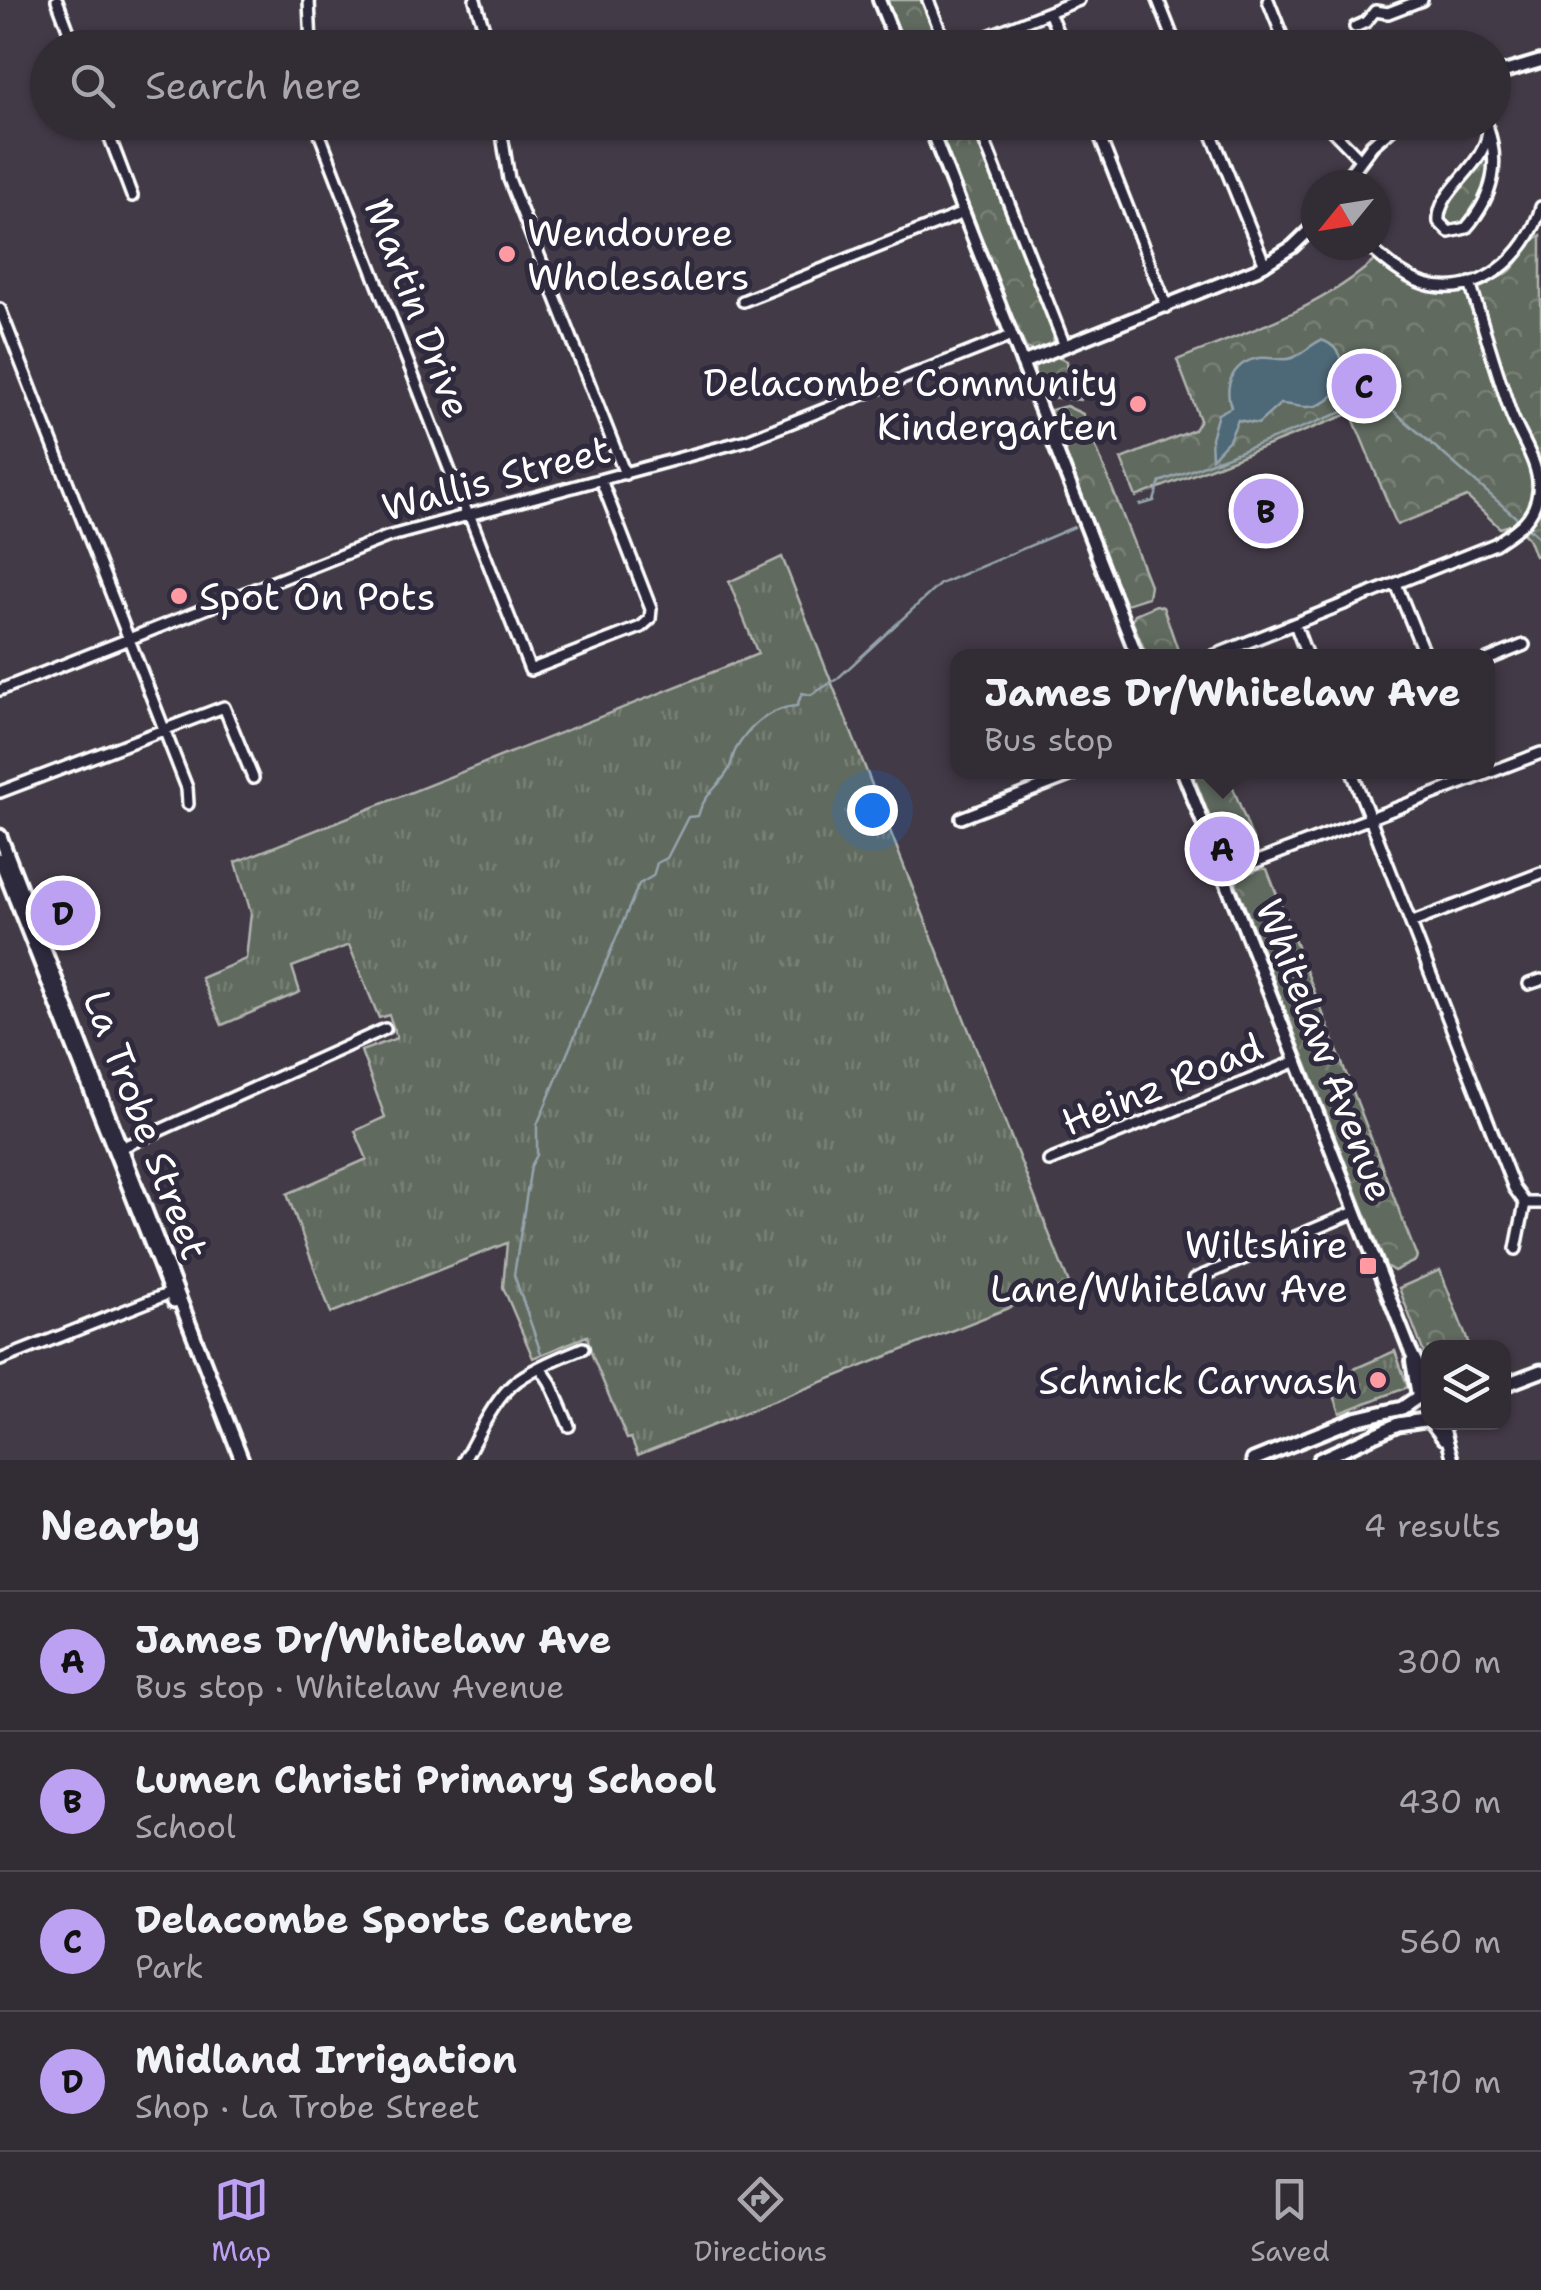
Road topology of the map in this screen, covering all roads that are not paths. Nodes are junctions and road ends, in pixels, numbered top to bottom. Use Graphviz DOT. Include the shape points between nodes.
graph roads {
  1 [pos="57,0"];
  2 [pos="308,0"];
  3 [pos="475,0"];
  4 [pos="879,0"];
  5 [pos="928,0"];
  6 [pos="1078,0"];
  7 [pos="1158,0"];
  8 [pos="1268,0"];
  9 [pos="1422,0"];
  10 [pos="1372,7"];
  11 [pos="1050,12"];
  12 [pos="1354,27"];
  13 [pos="68,30"];
  14 [pos="309,30"];
  15 [pos="487,30"];
  16 [pos="891,30"];
  17 [pos="940,30"];
  18 [pos="1004,30"];
  19 [pos="1057,30"];
  20 [pos="1170,30"];
  21 [pos="1280,30"];
  22 [pos="1541,61"];
  23 [pos="1511,70"];
  24 [pos="111,140"];
  25 [pos="321,140"];
  26 [pos="503,140"];
  27 [pos="935,140"];
  28 [pos="983,140"];
  29 [pos="1101,140"];
  30 [pos="1215,140"];
  31 [pos="1342,140"];
  32 [pos="1380,140"];
  33 [pos="1484,140"];
  34 [pos="1491,140"];
  35 [pos="1360,159"];
  36 [pos="1352,170"];
  37 [pos="132,196"];
  38 [pos="1541,207"];
  39 [pos="964,213"];
  40 [pos="1301,239"];
  41 [pos="1385,260"];
  42 [pos="1265,265"];
  43 [pos="1470,284"];
  44 [pos="743,301"];
  45 [pos="1167,306"];
  46 [pos="0,309"];
  47 [pos="1012,336"];
  48 [pos="1065,346"];
  49 [pos="1022,363"];
  50 [pos="624,474"];
  51 [pos="601,480"];
  52 [pos="468,514"];
  53 [pos="1396,584"];
  54 [pos="1294,624"];
  55 [pos="129,639"];
  56 [pos="1524,645"];
  57 [pos="1134,649"];
  58 [pos="1231,649"];
  59 [pos="1304,649"];
  60 [pos="1422,649"];
  61 [pos="1495,657"];
  62 [pos="0,690"];
  63 [pos="164,730"];
  64 [pos="1541,754"];
  65 [pos="1495,768"];
  66 [pos="253,778"];
  67 [pos="1062,779"];
  68 [pos="1186,779"];
  69 [pos="1355,779"];
  70 [pos="1462,779"];
  71 [pos="0,792"];
  72 [pos="188,804"];
  73 [pos="961,818"];
  74 [pos="1370,818"];
  75 [pos="0,836"];
  76 [pos="0,859"];
  77 [pos="1541,873"];
  78 [pos="1224,874"];
  79 [pos="13,888"];
  80 [pos="0,899"];
  81 [pos="1413,922"];
  82 [pos="1541,980"];
  83 [pos="1529,984"];
  84 [pos="385,1029"];
  85 [pos="1297,1061"];
  86 [pos="119,1148"];
  87 [pos="1049,1162"];
  88 [pos="1525,1203"];
  89 [pos="1541,1204"];
  90 [pos="1355,1212"];
  91 [pos="1516,1249"];
  92 [pos="1195,1278"];
  93 [pos="174,1291"];
  94 [pos="583,1348"];
  95 [pos="0,1360"];
  96 [pos="540,1367"];
  97 [pos="1541,1370"];
  98 [pos="1511,1382"];
  99 [pos="1421,1386"];
  100 [pos="1421,1394"];
  101 [pos="1421,1422"];
  102 [pos="569,1426"];
  103 [pos="1435,1430"];
  104 [pos="1444,1430"];
  105 [pos="1447,1445"];
  106 [pos="242,1460"];
  107 [pos="464,1460"];
  108 [pos="1253,1460"];
  109 [pos="1320,1460"];
  110 [pos="1453,1460"];
  1 -- 13 [label="street"];
  2 -- 14 [label="street"];
  3 -- 15 [label="street"];
  4 -- 16 [label="street"];
  5 -- 17 [label="street"];
  6 -- 11 [label="street"];
  7 -- 20 [label="street"];
  8 -- 21 [label="street"];
  9 -- 10 [label="street" via="1388,14"];
  10 -- 12 [label="street" via="1366,22"];
  11 -- 18 [label="street"];
  11 -- 19 [label="street"];
  22 -- 23 [label="street"];
  24 -- 37 [label="street"];
  25 -- 52 [label="street, Martin Drive"];
  26 -- 50 [label="street" via="509,179"];
  27 -- 39 [label="street"];
  28 -- 48 [label="street"];
  29 -- 45 [label="street"];
  30 -- 42 [label="street"];
  31 -- 35 [label="street"];
  32 -- 35 [label="street"];
  33 -- 34 [label="street" via="1482,154 1440,209 1440,223 1450,232 1466,228 1486,201 1496,163"];
  35 -- 36 [label="street"];
  38 -- 43 [label="street" via="1511,260"];
  39 -- 44 [label="street"];
  39 -- 47 [label="street"];
  40 -- 42 [label="street"];
  41 -- 43 [label="street" via="1420,282"];
  42 -- 45 [label="street"];
  43 -- 53 [label="street" via="1536,470 1536,503 1520,528 1498,543"];
  45 -- 48 [label="street"];
  46 -- 55 [label="street"];
  47 -- 49 [label="street"];
  47 -- 50 [label="street, Wallis Street" via="748,440"];
  48 -- 49 [label="street"];
  49 -- 57 [label="street"];
  50 -- 51 [label="street, Wallis Street"];
  51 -- 52 [label="street, Wallis Street"];
  51 -- 52 [label="street, Martin Drive" via="650,619 530,670"];
  52 -- 55 [label="street, Wallis Street" via="387,538"];
  53 -- 54 [label="street"];
  53 -- 60 [label="street"];
  54 -- 58 [label="street"];
  54 -- 59 [label="street"];
  55 -- 62 [label="street, Wallis Street"];
  55 -- 63 [label="street"];
  56 -- 61 [label="street"];
  63 -- 66 [label="street" via="224,707"];
  63 -- 71 [label="street"];
  63 -- 72 [label="street"];
  64 -- 65 [label="street"];
  67 -- 73 [label="street"];
  68 -- 78 [label="street, Whitelaw Avenue"];
  69 -- 74 [label="street"];
  70 -- 74 [label="street"];
  74 -- 78 [label="street"];
  74 -- 81 [label="street"];
  75 -- 79 [label="main road, La Trobe Street"];
  76 -- 79 [label="main road, La Trobe Street"];
  77 -- 81 [label="street"];
  78 -- 85 [label="street, Whitelaw Avenue"];
  79 -- 80 [label="main road"];
  79 -- 86 [label="main road, La Trobe Street"];
  81 -- 88 [label="street"];
  82 -- 83 [label="street"];
  84 -- 86 [label="street"];
  85 -- 87 [label="street, Heinz Road"];
  85 -- 90 [label="street, Whitelaw Avenue"];
  86 -- 93 [label="main road, La Trobe Street"];
  88 -- 89 [label="street"];
  88 -- 91 [label="street"];
  90 -- 92 [label="street"];
  90 -- 99 [label="street, Whitelaw Avenue"];
  93 -- 95 [label="street"];
  93 -- 106 [label="main road, La Trobe Street"];
  94 -- 96 [label="street"];
  96 -- 102 [label="street"];
  96 -- 107 [label="street" via="514,1383"];
  97 -- 98 [label="main road"];
  100 -- 108 [label="main road" via="1398,1410 1355,1419"];
  101 -- 109 [label="main road" via="1398,1424"];
  103 -- 105 [label="street"];
  104 -- 105 [label="street"];
  105 -- 110 [label="street"];
}
